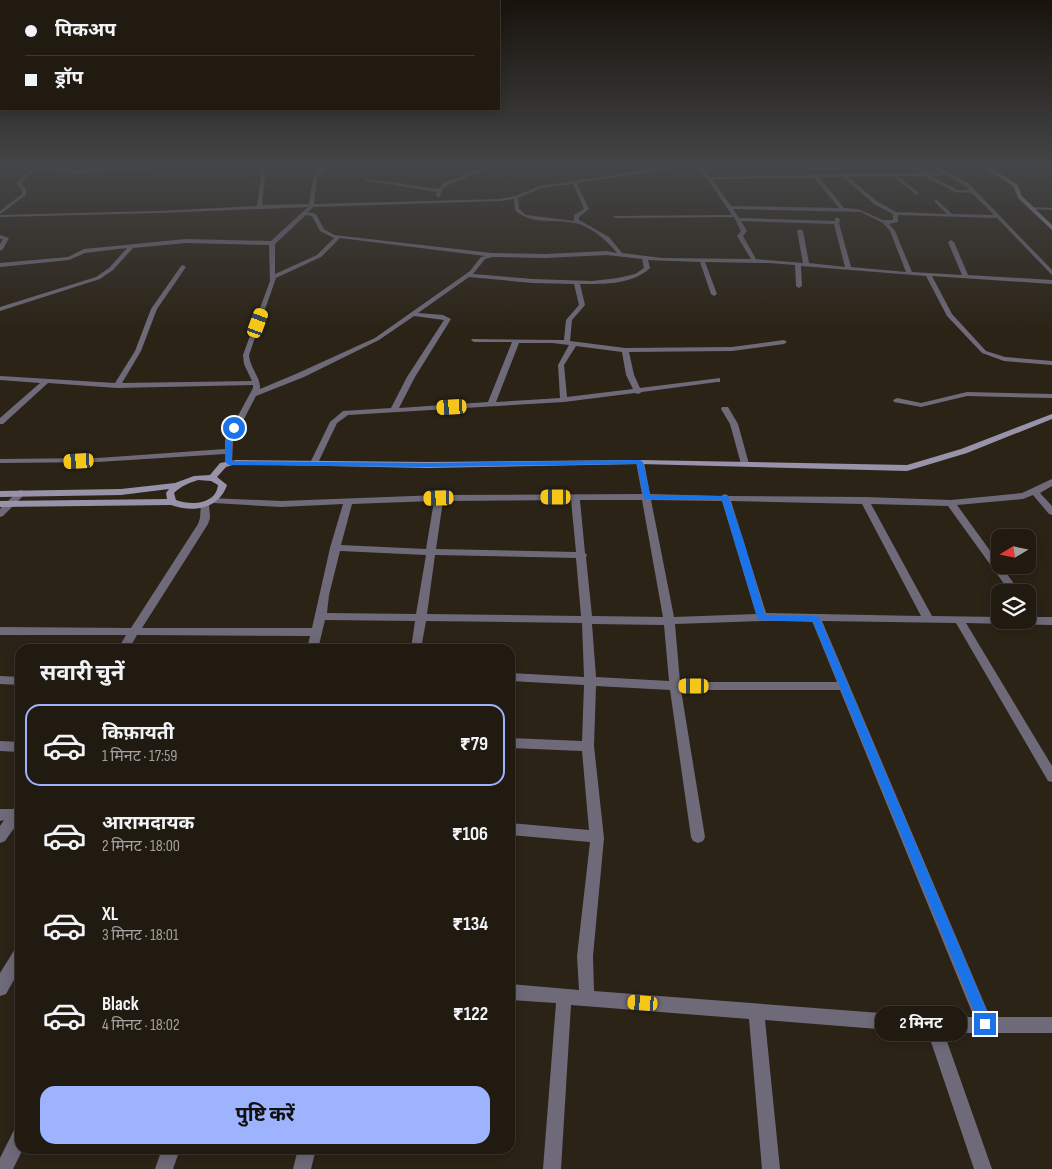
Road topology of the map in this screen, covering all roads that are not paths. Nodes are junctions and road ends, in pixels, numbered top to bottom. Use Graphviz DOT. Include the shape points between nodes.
graph roads {
  1 [pos="295,222"];
  2 [pos="317,222"];
  3 [pos="569,222"];
  4 [pos="739,222"];
  5 [pos="807,222"];
  6 [pos="885,222"];
  7 [pos="890,222"];
  8 [pos="1002,222"];
  9 [pos="580,223"];
  10 [pos="836,223"];
  11 [pos="800,231"];
  12 [pos="0,237"];
  13 [pos="338,237"];
  14 [pos="951,242"];
  15 [pos="272,243"];
  16 [pos="131,247"];
  17 [pos="0,249"];
  18 [pos="620,254"];
  19 [pos="493,255"];
  20 [pos="645,258"];
  21 [pos="754,260"];
  22 [pos="702,261"];
  23 [pos="798,263"];
  24 [pos="806,264"];
  25 [pos="0,265"];
  26 [pos="183,267"];
  27 [pos="849,269"];
  28 [pos="1052,273"];
  29 [pos="910,274"];
  30 [pos="467,275"];
  31 [pos="928,275"];
  32 [pos="965,276"];
  33 [pos="273,277"];
  34 [pos="1052,282"];
  35 [pos="577,283"];
  36 [pos="799,286"];
  37 [pos="714,294"];
  38 [pos="0,309"];
  39 [pos="412,314"];
  40 [pos="474,340"];
  41 [pos="516,341"];
  42 [pos="570,342"];
  43 [pos="784,342"];
  44 [pos="625,350"];
  45 [pos="1052,363"];
  46 [pos="0,378"];
  47 [pos="717,380"];
  48 [pos="45,382"];
  49 [pos="257,382"];
  50 [pos="116,386"];
  51 [pos="638,392"];
  52 [pos="255,394"];
  53 [pos="1052,396"];
  54 [pos="564,400"];
  55 [pos="897,400"];
  56 [pos="491,404"];
  57 [pos="725,409"];
  58 [pos="394,410"];
  59 [pos="1052,416"];
  60 [pos="0,422"];
  61 [pos="228,451"];
  62 [pos="0,461"];
  63 [pos="229,462"];
  64 [pos="640,462"];
  65 [pos="314,463"];
  66 [pos="745,464"];
  67 [pos="212,478"];
  68 [pos="1052,482"];
  69 [pos="176,486"];
  70 [pos="1035,492"];
  71 [pos="21,493"];
  72 [pos="0,494"];
  73 [pos="575,497"];
  74 [pos="647,497"];
  75 [pos="725,497"];
  76 [pos="439,498"];
  77 [pos="864,500"];
  78 [pos="348,501"];
  79 [pos="172,502"];
  80 [pos="209,502"];
  81 [pos="950,503"];
  82 [pos="0,504"];
  83 [pos="10,504"];
  84 [pos="1050,507"];
  85 [pos="0,514"];
  86 [pos="335,548"];
  87 [pos="430,552"];
  88 [pos="582,555"];
  89 [pos="1009,584"];
  90 [pos="321,616"];
  91 [pos="421,616"];
  92 [pos="762,618"];
  93 [pos="928,618"];
  94 [pos="816,619"];
  95 [pos="587,620"];
  96 [pos="959,620"];
  97 [pos="991,620"];
  98 [pos="669,621"];
  99 [pos="1036,621"];
  100 [pos="1052,621"];
  101 [pos="0,631"];
  102 [pos="132,632"];
  103 [pos="316,632"];
  104 [pos="126,644"];
  105 [pos="313,644"];
  106 [pos="417,644"];
  107 [pos="515,677"];
  108 [pos="0,680"];
  109 [pos="590,680"];
  110 [pos="15,681"];
  111 [pos="675,686"];
  112 [pos="844,686"];
  113 [pos="515,743"];
  114 [pos="0,746"];
  115 [pos="588,746"];
  116 [pos="15,747"];
  117 [pos="1052,777"];
  118 [pos="15,813"];
  119 [pos="0,815"];
  120 [pos="15,818"];
  121 [pos="515,829"];
  122 [pos="0,837"];
  123 [pos="698,837"];
  124 [pos="597,838"];
  125 [pos="15,962"];
  126 [pos="0,988"];
  127 [pos="515,992"];
  128 [pos="564,996"];
  129 [pos="586,998"];
  130 [pos="756,1011"];
  131 [pos="985,1024"];
  132 [pos="933,1025"];
  133 [pos="1052,1025"];
  134 [pos="15,1146"];
  135 [pos="169,1154"];
  136 [pos="306,1154"];
  137 [pos="4,1169"];
  138 [pos="164,1169"];
  139 [pos="302,1169"];
  140 [pos="552,1169"];
  141 [pos="771,1169"];
  142 [pos="983,1169"];
  1 -- 15 [label="street"];
  2 -- 13 [label="street" via="326,233"];
  3 -- 9 [label="street"];
  4 -- 21 [label="street" via="744,230 740,236"];
  5 -- 10 [label="street"];
  6 -- 7 [label="street"];
  6 -- 29 [label="street"];
  8 -- 28 [label="street"];
  9 -- 18 [label="street" via="607,238"];
  10 -- 27 [label="street"];
  11 -- 24 [label="street"];
  12 -- 17 [label="street" via="6,240"];
  13 -- 19 [label="street"];
  13 -- 33 [label="street" via="319,256"];
  14 -- 32 [label="street"];
  15 -- 16 [label="street" via="186,241"];
  15 -- 33 [label="street"];
  16 -- 25 [label="street" via="79,252 63,260"];
  16 -- 38 [label="street" via="111,270 98,278"];
  18 -- 19 [label="street"];
  18 -- 20 [label="street"];
  19 -- 30 [label="street" via="483,258"];
  20 -- 22 [label="street"];
  20 -- 35 [label="street" via="647,268 642,273"];
  21 -- 22 [label="street"];
  21 -- 23 [label="street"];
  22 -- 37 [label="street"];
  23 -- 24 [label="street"];
  23 -- 36 [label="street"];
  24 -- 27 [label="street"];
  26 -- 50 [label="street" via="154,309 138,351"];
  27 -- 29 [label="street"];
  29 -- 31 [label="street"];
  30 -- 35 [label="street"];
  30 -- 39 [label="street"];
  31 -- 32 [label="street"];
  31 -- 45 [label="street" via="949,315 984,352 1004,359"];
  32 -- 34 [label="street"];
  33 -- 49 [label="street" via="246,355 248,369"];
  35 -- 42 [label="street" via="582,305 569,320"];
  39 -- 52 [label="street" via="368,344"];
  39 -- 58 [label="street" via="448,319"];
  40 -- 41 [label="street"];
  41 -- 42 [label="street"];
  41 -- 56 [label="street"];
  42 -- 44 [label="street"];
  42 -- 54 [label="street" via="561,365"];
  43 -- 44 [label="street" via="741,349"];
  44 -- 51 [label="street" via="630,375"];
  46 -- 48 [label="street"];
  47 -- 51 [label="street"];
  48 -- 50 [label="street"];
  48 -- 60 [label="street"];
  49 -- 50 [label="street"];
  49 -- 52 [label="street"];
  51 -- 54 [label="street"];
  52 -- 61 [label="street" via="234,428"];
  53 -- 55 [label="street" via="967,394 921,405"];
  54 -- 56 [label="street"];
  56 -- 58 [label="street"];
  57 -- 66 [label="street" via="734,424"];
  58 -- 65 [label="street" via="340,416"];
  59 -- 66 [label="main road" via="907,468"];
  61 -- 62 [label="street" via="98,460"];
  61 -- 63 [label="street"];
  63 -- 65 [label="main road"];
  63 -- 67 [label="main road"];
  64 -- 65 [label="main road"];
  64 -- 66 [label="main road"];
  64 -- 74 [label="street"];
  67 -- 69 [label="main road" via="189,479"];
  67 -- 80 [label="main road" via="223,485 222,493"];
  68 -- 70 [label="street"];
  69 -- 71 [label="main road" via="120,492"];
  69 -- 79 [label="main road" via="170,492"];
  70 -- 81 [label="street"];
  70 -- 84 [label="street"];
  71 -- 72 [label="main road"];
  71 -- 83 [label="street"];
  73 -- 74 [label="street"];
  73 -- 76 [label="street"];
  73 -- 88 [label="street"];
  74 -- 75 [label="street"];
  74 -- 98 [label="street"];
  75 -- 77 [label="street"];
  75 -- 92 [label="street"];
  76 -- 78 [label="street"];
  76 -- 87 [label="street"];
  77 -- 81 [label="street"];
  77 -- 93 [label="street"];
  78 -- 80 [label="street" via="281,504"];
  78 -- 86 [label="street"];
  79 -- 80 [label="main road" via="190,507"];
  79 -- 83 [label="main road"];
  80 -- 102 [label="street" via="203,524"];
  81 -- 89 [label="street"];
  82 -- 83 [label="main road"];
  83 -- 85 [label="street"];
  86 -- 87 [label="street"];
  86 -- 90 [label="street"];
  87 -- 88 [label="street"];
  87 -- 91 [label="street"];
  88 -- 95 [label="street"];
  90 -- 91 [label="street"];
  90 -- 103 [label="street"];
  91 -- 95 [label="street"];
  91 -- 106 [label="street"];
  92 -- 94 [label="street"];
  92 -- 98 [label="street"];
  93 -- 94 [label="street"];
  93 -- 96 [label="street"];
  94 -- 112 [label="street"];
  95 -- 98 [label="street"];
  95 -- 109 [label="street"];
  96 -- 97 [label="street"];
  96 -- 117 [label="street"];
  98 -- 111 [label="street"];
  99 -- 100 [label="street"];
  101 -- 102 [label="street"];
  102 -- 103 [label="street"];
  102 -- 104 [label="street"];
  103 -- 105 [label="street"];
  107 -- 109 [label="street"];
  108 -- 110 [label="street"];
  109 -- 111 [label="street"];
  109 -- 115 [label="street"];
  111 -- 112 [label="street"];
  111 -- 123 [label="street"];
  112 -- 131 [label="street"];
  113 -- 115 [label="street"];
  114 -- 116 [label="street"];
  115 -- 124 [label="street"];
  118 -- 119 [label="street"];
  120 -- 122 [label="street"];
  121 -- 124 [label="street"];
  124 -- 129 [label="street" via="585,956"];
  125 -- 126 [label="street"];
  127 -- 128 [label="street"];
  128 -- 129 [label="street"];
  128 -- 140 [label="street"];
  129 -- 130 [label="street"];
  130 -- 132 [label="street"];
  130 -- 141 [label="street"];
  131 -- 132 [label="street"];
  131 -- 133 [label="street"];
  132 -- 142 [label="street"];
  134 -- 137 [label="street"];
  135 -- 138 [label="street"];
  136 -- 139 [label="street"];
}
